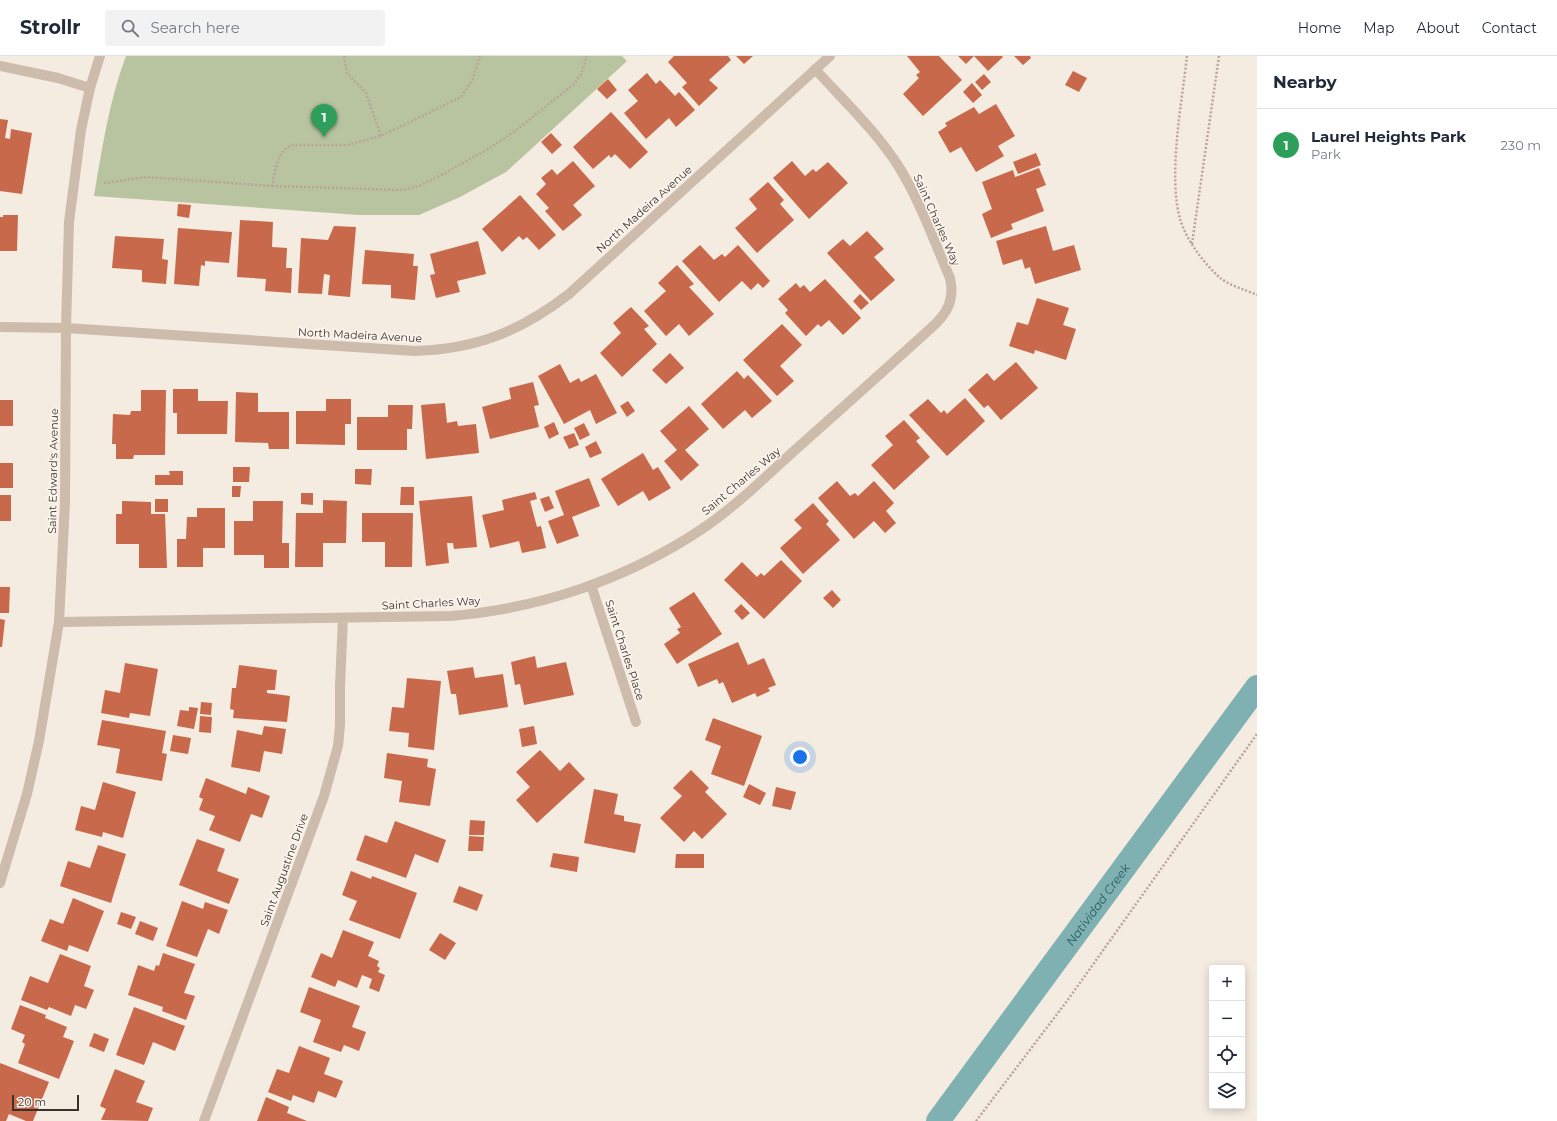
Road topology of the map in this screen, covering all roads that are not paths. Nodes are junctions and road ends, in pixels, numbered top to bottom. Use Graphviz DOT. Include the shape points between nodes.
graph roads {
  1 [pos="100,56"];
  2 [pos="830,56"];
  3 [pos="0,66"];
  4 [pos="815,69"];
  5 [pos="90,88"];
  6 [pos="0,327"];
  7 [pos="66,328"];
  8 [pos="591,585"];
  9 [pos="343,618"];
  10 [pos="59,622"];
  11 [pos="636,722"];
  12 [pos="0,883"];
  13 [pos="204,1121"];
  1 -- 5 [label="street, Saint Edward's Avenue"];
  2 -- 4 [label="street, North Madeira Avenue"];
  3 -- 5 [label="street" via="58,78"];
  4 -- 7 [label="street, North Madeira Avenue" via="569,294 541,315 498,337 466,346 415,351"];
  4 -- 8 [label="street, Saint Charles Way" via="875,135 909,184 950,278 952,296 948,310 721,515 664,552"];
  5 -- 7 [label="street, Saint Edward's Avenue" via="71,201"];
  6 -- 7 [label="street, North Madeira Avenue"];
  7 -- 10 [label="street, Saint Edward's Avenue" via="65,503"];
  8 -- 9 [label="street, Saint Charles Way" via="535,603 480,614"];
  8 -- 11 [label="street, Saint Charles Place"];
  9 -- 10 [label="street, Saint Charles Way"];
  9 -- 13 [label="street, Saint Augustine Drive" via="340,725 333,765 324,796"];
  10 -- 12 [label="street, Saint Edward's Avenue" via="39,741 27,794"];
}
